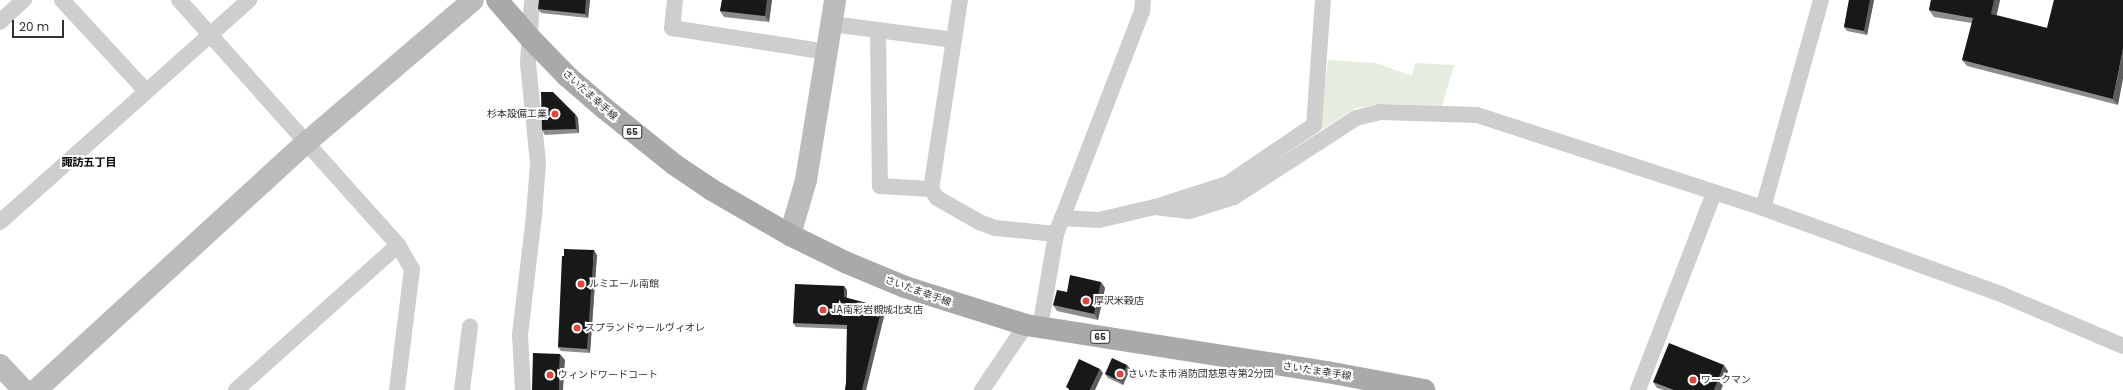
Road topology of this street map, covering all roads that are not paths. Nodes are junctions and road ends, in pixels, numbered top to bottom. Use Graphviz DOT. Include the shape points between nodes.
graph roads {
  1 [pos="24,0"];
  2 [pos="62,0"];
  3 [pos="179,0"];
  4 [pos="249,0"];
  5 [pos="473,0"];
  6 [pos="497,0"];
  7 [pos="532,0"];
  8 [pos="675,0"];
  9 [pos="835,0"];
  10 [pos="960,0"];
  11 [pos="1143,0"];
  12 [pos="1323,0"];
  13 [pos="1821,0"];
  14 [pos="0,22"];
  15 [pos="832,24"];
  16 [pos="878,30"];
  17 [pos="211,34"];
  18 [pos="531,39"];
  19 [pos="954,40"];
  20 [pos="828,52"];
  21 [pos="146,91"];
  22 [pos="307,142"];
  23 [pos="931,189"];
  24 [pos="1714,192"];
  25 [pos="1155,208"];
  26 [pos="1763,208"];
  27 [pos="1062,218"];
  28 [pos="0,222"];
  29 [pos="1056,234"];
  30 [pos="790,236"];
  31 [pos="398,245"];
  32 [pos="470,326"];
  33 [pos="1033,327"];
  34 [pos="2123,346"];
  35 [pos="0,365"];
  36 [pos="1411,389"];
  37 [pos="23,390"];
  38 [pos="36,390"];
  39 [pos="236,390"];
  40 [pos="397,390"];
  41 [pos="462,390"];
  42 [pos="523,390"];
  43 [pos="982,390"];
  44 [pos="1638,390"];
  1 -- 14 [label="street"];
  2 -- 21 [label="street"];
  3 -- 17 [label="street"];
  4 -- 17 [label="street"];
  5 -- 22 [label="street"];
  6 -- 18 [label="main road, さいたま幸手線 / 65"];
  7 -- 18 [label="street"];
  8 -- 20 [label="street" via="672,28"];
  9 -- 15 [label="street"];
  10 -- 19 [label="street"];
  11 -- 27 [label="street" via="1142,11"];
  12 -- 25 [label="street" via="1314,125 1227,184"];
  13 -- 26 [label="street"];
  15 -- 16 [label="street"];
  15 -- 20 [label="street"];
  16 -- 19 [label="street"];
  16 -- 23 [label="street" via="880,186"];
  17 -- 21 [label="street"];
  17 -- 22 [label="street"];
  18 -- 30 [label="main road, さいたま幸手線 / 65" via="604,108 675,165"];
  18 -- 42 [label="street" via="528,62 538,163 520,335"];
  19 -- 23 [label="street"];
  20 -- 30 [label="street" via="806,180"];
  21 -- 28 [label="street"];
  22 -- 31 [label="street"];
  22 -- 38 [label="street"];
  23 -- 29 [label="street" via="937,198 979,222 996,228"];
  24 -- 25 [label="street" via="1476,115 1380,112 1356,118 1234,197 1190,211"];
  24 -- 26 [label="street"];
  24 -- 44 [label="street"];
  25 -- 27 [label="street" via="1099,220"];
  26 -- 34 [label="street" via="2003,295"];
  27 -- 29 [label="street"];
  29 -- 33 [label="street"];
  30 -- 33 [label="main road, さいたま幸手線 / 65" via="905,287"];
  31 -- 39 [label="street"];
  31 -- 40 [label="street" via="412,269"];
  32 -- 41 [label="street"];
  33 -- 36 [label="main road, さいたま幸手線 / 65"];
  33 -- 43 [label="street"];
  35 -- 37 [label="street"];
}
